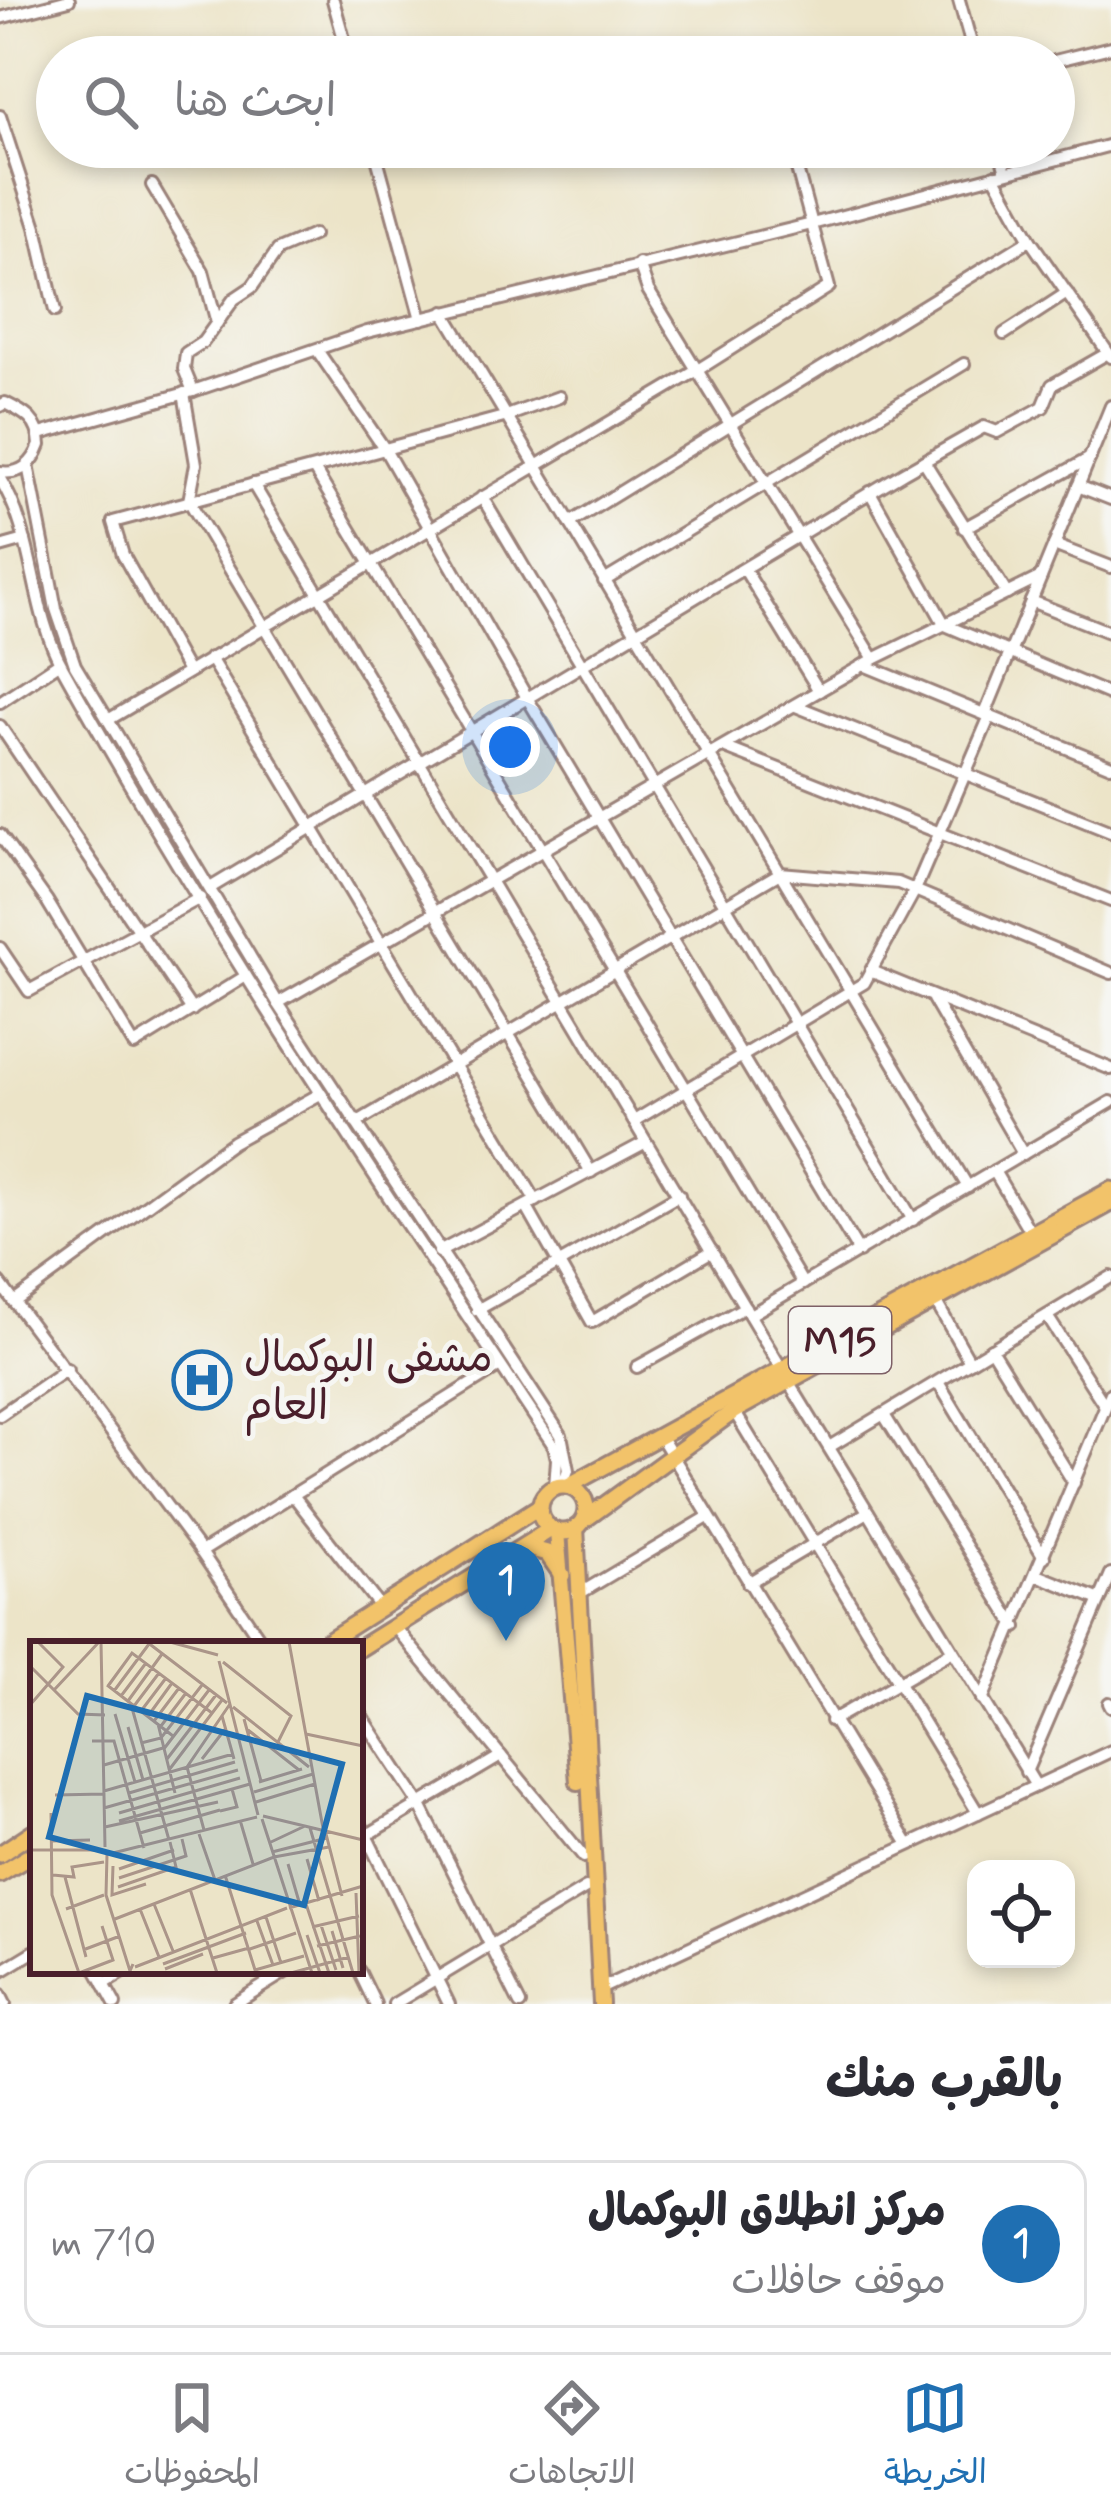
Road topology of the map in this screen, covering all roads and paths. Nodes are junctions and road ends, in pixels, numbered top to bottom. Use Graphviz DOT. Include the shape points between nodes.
graph roads {
  1 [pos="69,0"];
  2 [pos="333,0"];
  3 [pos="959,0"];
  4 [pos="0,18"];
  5 [pos="343,36"];
  6 [pos="969,36"];
  7 [pos="1111,47"];
  8 [pos="1075,56"];
  9 [pos="0,116"];
  10 [pos="1111,145"];
  11 [pos="1075,154"];
  12 [pos="380,168"];
  13 [pos="797,168"];
  14 [pos="1000,168"];
  15 [pos="1020,168"];
  16 [pos="1000,173"];
  17 [pos="152,184"];
  18 [pos="812,224"];
  19 [pos="313,235"];
  20 [pos="1030,241"];
  21 [pos="639,264"];
  22 [pos="1067,293"];
  23 [pos="56,311"];
  24 [pos="444,312"];
  25 [pos="421,319"];
  26 [pos="217,323"];
  27 [pos="1004,334"];
  28 [pos="317,350"];
  29 [pos="1110,354"];
  30 [pos="964,364"];
  31 [pos="696,370"];
  32 [pos="0,386"];
  33 [pos="188,392"];
  34 [pos="559,397"];
  35 [pos="2,404"];
  36 [pos="1111,406"];
  37 [pos="504,418"];
  38 [pos="730,425"];
  39 [pos="1107,429"];
  40 [pos="40,434"];
  41 [pos="384,448"];
  42 [pos="1090,458"];
  43 [pos="924,461"];
  44 [pos="535,464"];
  45 [pos="28,465"];
  46 [pos="314,469"];
  47 [pos="0,475"];
  48 [pos="253,484"];
  49 [pos="766,484"];
  50 [pos="1078,486"];
  51 [pos="870,492"];
  52 [pos="482,496"];
  53 [pos="1111,499"];
  54 [pos="189,501"];
  55 [pos="570,523"];
  56 [pos="427,528"];
  57 [pos="964,528"];
  58 [pos="799,535"];
  59 [pos="25,541"];
  60 [pos="1054,545"];
  61 [pos="0,548"];
  62 [pos="370,562"];
  63 [pos="1111,567"];
  64 [pos="745,570"];
  65 [pos="1041,578"];
  66 [pos="604,581"];
  67 [pos="318,593"];
  68 [pos="1007,594"];
  69 [pos="1031,601"];
  70 [pos="945,625"];
  71 [pos="264,626"];
  72 [pos="635,631"];
  73 [pos="1111,633"];
  74 [pos="1010,653"];
  75 [pos="210,658"];
  76 [pos="869,662"];
  77 [pos="59,663"];
  78 [pos="581,663"];
  79 [pos="188,672"];
  80 [pos="819,692"];
  81 [pos="1111,695"];
  82 [pos="526,697"];
  83 [pos="0,702"];
  84 [pos="796,706"];
  85 [pos="988,715"];
  86 [pos="108,720"];
  87 [pos="0,726"];
  88 [pos="470,730"];
  89 [pos="726,748"];
  90 [pos="710,756"];
  91 [pos="418,760"];
  92 [pos="1111,766"];
  93 [pos="967,772"];
  94 [pos="655,783"];
  95 [pos="364,793"];
  96 [pos="598,818"];
  97 [pos="310,826"];
  98 [pos="1111,832"];
  99 [pos="940,833"];
  100 [pos="2,842"];
  101 [pos="544,852"];
  102 [pos="780,873"];
  103 [pos="491,882"];
  104 [pos="210,888"];
  105 [pos="915,890"];
  106 [pos="200,898"];
  107 [pos="1111,901"];
  108 [pos="726,905"];
  109 [pos="436,913"];
  110 [pos="139,932"];
  111 [pos="670,938"];
  112 [pos="382,944"];
  113 [pos="0,948"];
  114 [pos="84,961"];
  115 [pos="615,970"];
  116 [pos="873,972"];
  117 [pos="1111,974"];
  118 [pos="247,976"];
  119 [pos="853,992"];
  120 [pos="933,999"];
  121 [pos="562,1001"];
  122 [pos="278,1003"];
  123 [pos="192,1010"];
  124 [pos="796,1024"];
  125 [pos="508,1034"];
  126 [pos="742,1058"];
  127 [pos="454,1065"];
  128 [pos="1111,1069"];
  129 [pos="687,1090"];
  130 [pos="320,1094"];
  131 [pos="1111,1102"];
  132 [pos="634,1121"];
  133 [pos="356,1123"];
  134 [pos="646,1142"];
  135 [pos="1023,1154"];
  136 [pos="994,1171"];
  137 [pos="591,1172"];
  138 [pos="968,1187"];
  139 [pos="1111,1190"];
  140 [pos="679,1195"];
  141 [pos="531,1203"];
  142 [pos="1111,1203"];
  143 [pos="913,1220"];
  144 [pos="1034,1239"];
  145 [pos="712,1251"];
  146 [pos="439,1252"];
  147 [pos="859,1252"];
  148 [pos="558,1263"];
  149 [pos="1111,1277"];
  150 [pos="0,1283"];
  151 [pos="803,1284"];
  152 [pos="932,1295"];
  153 [pos="14,1302"];
  154 [pos="477,1310"];
  155 [pos="747,1311"];
  156 [pos="1047,1316"];
  157 [pos="991,1349"];
  158 [pos="970,1362"];
  159 [pos="500,1366"];
  160 [pos="637,1367"];
  161 [pos="67,1370"];
  162 [pos="786,1376"];
  163 [pos="938,1382"];
  164 [pos="1111,1393"];
  165 [pos="1105,1406"];
  166 [pos="734,1411"];
  167 [pos="0,1415"];
  168 [pos="884,1415"];
  169 [pos="1105,1426"];
  170 [pos="661,1437"];
  171 [pos="829,1448"];
  172 [pos="669,1455"];
  173 [pos="1074,1483"];
  174 [pos="562,1486"];
  175 [pos="292,1495"];
  176 [pos="540,1506"];
  177 [pos="868,1512"];
  178 [pos="708,1517"];
  179 [pos="580,1523"];
  180 [pos="554,1531"];
  181 [pos="814,1544"];
  182 [pos="525,1547"];
  183 [pos="201,1552"];
  184 [pos="1044,1557"];
  185 [pos="1111,1574"];
  186 [pos="562,1575"];
  187 [pos="1036,1575"];
  188 [pos="748,1583"];
  189 [pos="1100,1600"];
  190 [pos="573,1605"];
  191 [pos="381,1608"];
  192 [pos="395,1627"];
  193 [pos="1016,1627"];
  194 [pos="261,1641"];
  195 [pos="328,1641"];
  196 [pos="363,1646"];
  197 [pos="953,1651"];
  198 [pos="899,1682"];
  199 [pos="982,1700"];
  200 [pos="363,1718"];
  201 [pos="831,1721"];
  202 [pos="1111,1751"];
  203 [pos="501,1756"];
  204 [pos="1026,1772"];
  205 [pos="1036,1786"];
  206 [pos="418,1803"];
  207 [pos="978,1813"];
  208 [pos="363,1831"];
  209 [pos="30,1834"];
  210 [pos="363,1834"];
  211 [pos="908,1843"];
  212 [pos="0,1854"];
  213 [pos="30,1856"];
  214 [pos="584,1857"];
  215 [pos="0,1874"];
  216 [pos="588,1881"];
  217 [pos="490,1945"];
  218 [pos="30,1954"];
  219 [pos="0,1972"];
  220 [pos="99,1974"];
  221 [pos="120,1974"];
  222 [pos="281,1974"];
  223 [pos="360,1974"];
  224 [pos="437,1976"];
  225 [pos="104,1984"];
  226 [pos="600,1990"];
  227 [pos="0,1994"];
  228 [pos="5,2004"];
  229 [pos="115,2004"];
  230 [pos="234,2004"];
  231 [pos="375,2004"];
  232 [pos="394,2004"];
  233 [pos="449,2004"];
  234 [pos="520,2004"];
  1 -- 4 [label="street"];
  2 -- 5 [label="street"];
  3 -- 6 [label="street"];
  7 -- 8 [label="street"];
  9 -- 23 [label="street"];
  10 -- 11 [label="street"];
  12 -- 25 [label="street"];
  13 -- 18 [label="street"];
  14 -- 16 [label="street"];
  15 -- 16 [label="street"];
  16 -- 18 [label="street"];
  16 -- 20 [label="street"];
  17 -- 26 [label="street" via="202,271"];
  18 -- 21 [label="street"];
  18 -- 31 [label="street" via="830,287"];
  19 -- 26 [label="street" via="278,250"];
  20 -- 22 [label="street"];
  20 -- 38 [label="street"];
  21 -- 24 [label="street"];
  21 -- 31 [label="street"];
  22 -- 27 [label="street"];
  22 -- 29 [label="street"];
  24 -- 25 [label="street"];
  24 -- 37 [label="street"];
  25 -- 28 [label="street"];
  26 -- 33 [label="street" via="186,353"];
  28 -- 33 [label="street"];
  28 -- 41 [label="street"];
  29 -- 43 [label="street" via="1052,385 1042,407"];
  30 -- 49 [label="street"];
  31 -- 38 [label="street"];
  31 -- 44 [label="street"];
  32 -- 35 [label="street"];
  33 -- 40 [label="street"];
  33 -- 54 [label="street" via="196,464"];
  34 -- 37 [label="street"];
  35 -- 40 [label="street" via="26,413"];
  36 -- 39 [label="street"];
  37 -- 41 [label="street"];
  37 -- 44 [label="street"];
  38 -- 49 [label="street"];
  38 -- 55 [label="street"];
  39 -- 42 [label="street"];
  40 -- 45 [label="street"];
  41 -- 46 [label="street"];
  41 -- 56 [label="street"];
  42 -- 50 [label="street"];
  42 -- 57 [label="street"];
  43 -- 51 [label="street"];
  43 -- 57 [label="street"];
  44 -- 52 [label="street"];
  44 -- 55 [label="street"];
  45 -- 47 [label="street"];
  45 -- 86 [label="street" via="66,645"];
  46 -- 48 [label="street"];
  46 -- 62 [label="street"];
  47 -- 59 [label="street"];
  48 -- 54 [label="street"];
  48 -- 67 [label="street"];
  49 -- 58 [label="street"];
  49 -- 66 [label="street"];
  50 -- 53 [label="street"];
  50 -- 60 [label="street"];
  51 -- 58 [label="street"];
  51 -- 70 [label="street"];
  52 -- 56 [label="street"];
  52 -- 78 [label="street"];
  54 -- 71 [label="street"];
  54 -- 79 [label="street" via="113,522"];
  55 -- 66 [label="street"];
  56 -- 62 [label="street"];
  56 -- 82 [label="street"];
  57 -- 68 [label="street"];
  58 -- 64 [label="street"];
  58 -- 76 [label="street"];
  59 -- 61 [label="street"];
  59 -- 77 [label="street"];
  60 -- 63 [label="street"];
  60 -- 65 [label="street"];
  62 -- 67 [label="street"];
  62 -- 88 [label="street"];
  64 -- 72 [label="street"];
  64 -- 80 [label="street"];
  65 -- 68 [label="street"];
  65 -- 69 [label="street"];
  66 -- 72 [label="street"];
  67 -- 71 [label="street"];
  67 -- 91 [label="street"];
  68 -- 70 [label="street"];
  69 -- 73 [label="street"];
  69 -- 74 [label="street"];
  70 -- 74 [label="street"];
  70 -- 76 [label="street"];
  71 -- 75 [label="street"];
  71 -- 95 [label="street"];
  72 -- 78 [label="street"];
  72 -- 90 [label="street"];
  74 -- 81 [label="street"];
  74 -- 85 [label="street"];
  75 -- 79 [label="street"];
  75 -- 97 [label="street"];
  76 -- 80 [label="street"];
  76 -- 85 [label="street"];
  77 -- 83 [label="street"];
  77 -- 106 [label="street"];
  78 -- 82 [label="street"];
  78 -- 94 [label="street"];
  79 -- 86 [label="street"];
  80 -- 84 [label="street"];
  82 -- 88 [label="street"];
  82 -- 96 [label="street"];
  84 -- 89 [label="street"];
  84 -- 93 [label="street"];
  85 -- 92 [label="street"];
  85 -- 93 [label="street"];
  86 -- 104 [label="street"];
  87 -- 110 [label="street"];
  88 -- 91 [label="street"];
  88 -- 101 [label="street"];
  89 -- 90 [label="street"];
  89 -- 99 [label="street"];
  90 -- 94 [label="street"];
  90 -- 102 [label="street"];
  91 -- 95 [label="street"];
  91 -- 103 [label="street"];
  93 -- 98 [label="street"];
  93 -- 99 [label="street"];
  94 -- 96 [label="street"];
  94 -- 108 [label="street"];
  95 -- 97 [label="street"];
  95 -- 109 [label="street"];
  96 -- 101 [label="street"];
  96 -- 111 [label="street"];
  97 -- 104 [label="street"];
  97 -- 112 [label="street"];
  99 -- 105 [label="street"];
  99 -- 107 [label="street"];
  100 -- 114 [label="street"];
  101 -- 103 [label="street"];
  101 -- 115 [label="street"];
  102 -- 105 [label="street"];
  102 -- 108 [label="street"];
  102 -- 119 [label="street"];
  103 -- 109 [label="street"];
  103 -- 121 [label="street"];
  104 -- 122 [label="street"];
  105 -- 116 [label="street"];
  105 -- 117 [label="street"];
  106 -- 110 [label="street"];
  106 -- 118 [label="street"];
  108 -- 111 [label="street"];
  108 -- 124 [label="street"];
  109 -- 112 [label="street"];
  109 -- 125 [label="street"];
  110 -- 114 [label="street"];
  110 -- 123 [label="street"];
  111 -- 115 [label="street"];
  111 -- 126 [label="street"];
  112 -- 122 [label="street"];
  112 -- 127 [label="street"];
  113 -- 114 [label="street" via="29,991"];
  114 -- 123 [label="street" via="134,1045"];
  115 -- 121 [label="street"];
  115 -- 129 [label="street"];
  116 -- 119 [label="street"];
  116 -- 120 [label="street"];
  118 -- 123 [label="street"];
  118 -- 130 [label="street"];
  119 -- 124 [label="street"];
  119 -- 138 [label="street"];
  120 -- 128 [label="street"];
  120 -- 135 [label="street"];
  121 -- 125 [label="street"];
  121 -- 132 [label="street"];
  122 -- 133 [label="street"];
  124 -- 126 [label="street"];
  124 -- 143 [label="street"];
  125 -- 127 [label="street"];
  125 -- 137 [label="street"];
  126 -- 129 [label="street"];
  126 -- 147 [label="street"];
  127 -- 133 [label="street"];
  127 -- 141 [label="street"];
  129 -- 132 [label="street"];
  129 -- 151 [label="street"];
  130 -- 153 [label="street" via="233,1142"];
  130 -- 159 [label="street"];
  131 -- 135 [label="street"];
  132 -- 134 [label="street"];
  133 -- 146 [label="street"];
  134 -- 137 [label="street"];
  134 -- 140 [label="street"];
  135 -- 136 [label="street"];
  136 -- 138 [label="street"];
  136 -- 144 [label="street"];
  137 -- 141 [label="street"];
  138 -- 143 [label="street"];
  139 -- 144 [label="highway, M15"];
  140 -- 145 [label="street"];
  140 -- 148 [label="street"];
  141 -- 146 [label="street"];
  141 -- 148 [label="street"];
  142 -- 144 [label="highway, M15"];
  143 -- 147 [label="street"];
  144 -- 152 [label="highway, M15"];
  145 -- 148 [label="street" via="592,1322"];
  145 -- 155 [label="street"];
  146 -- 154 [label="street"];
  147 -- 151 [label="street"];
  148 -- 154 [label="street"];
  149 -- 156 [label="street"];
  150 -- 153 [label="street"];
  151 -- 155 [label="street"];
  152 -- 158 [label="street"];
  152 -- 162 [label="highway, M15"];
  153 -- 161 [label="street"];
  154 -- 174 [label="street" via="561,1435 568,1470"];
  155 -- 160 [label="street"];
  155 -- 162 [label="street"];
  156 -- 157 [label="street"];
  156 -- 165 [label="street"];
  157 -- 158 [label="street"];
  157 -- 173 [label="street"];
  158 -- 163 [label="street"];
  159 -- 174 [label="street" via="554,1446"];
  159 -- 175 [label="street"];
  161 -- 167 [label="street"];
  161 -- 183 [label="street"];
  162 -- 166 [label="highway, M15"];
  162 -- 170 [label="highway, M15"];
  162 -- 171 [label="street"];
  163 -- 168 [label="street"];
  163 -- 184 [label="street"];
  164 -- 165 [label="street"];
  165 -- 169 [label="street"];
  166 -- 172 [label="highway, M15"];
  166 -- 181 [label="street"];
  168 -- 171 [label="street"];
  168 -- 193 [label="street"];
  169 -- 173 [label="street"];
  170 -- 172 [label="street"];
  170 -- 174 [label="highway, M15"];
  171 -- 177 [label="street"];
  172 -- 178 [label="street"];
  172 -- 179 [label="highway, M15"];
  173 -- 184 [label="street"];
  174 -- 176 [label="highway"];
  174 -- 179 [label="highway" via="584,1499"];
  175 -- 183 [label="street"];
  175 -- 191 [label="street"];
  176 -- 180 [label="highway"];
  176 -- 191 [label="highway"];
  177 -- 181 [label="street"];
  177 -- 197 [label="street"];
  178 -- 188 [label="street"];
  178 -- 190 [label="street"];
  179 -- 180 [label="highway"];
  179 -- 190 [label="main road"];
  180 -- 182 [label="highway"];
  180 -- 186 [label="main road"];
  181 -- 188 [label="street"];
  181 -- 198 [label="street"];
  182 -- 186 [label="highway" via="547,1553"];
  182 -- 192 [label="highway"];
  183 -- 194 [label="street"];
  184 -- 187 [label="street"];
  185 -- 189 [label="street"];
  186 -- 190 [label="main road"];
  187 -- 189 [label="street"];
  187 -- 193 [label="street"];
  188 -- 201 [label="street"];
  189 -- 204 [label="street"];
  190 -- 214 [label="main road"];
  190 -- 216 [label="main road"];
  191 -- 195 [label="highway"];
  192 -- 196 [label="highway"];
  192 -- 203 [label="street"];
  193 -- 199 [label="street"];
  197 -- 198 [label="street"];
  197 -- 199 [label="street"];
  198 -- 201 [label="street"];
  198 -- 207 [label="street"];
  199 -- 204 [label="street"];
  200 -- 206 [label="street"];
  201 -- 211 [label="street"];
  202 -- 205 [label="street"];
  203 -- 206 [label="street"];
  203 -- 214 [label="street"];
  204 -- 205 [label="street"];
  205 -- 207 [label="street"];
  206 -- 208 [label="street"];
  206 -- 217 [label="street"];
  207 -- 211 [label="street"];
  209 -- 212 [label="highway"];
  210 -- 224 [label="street"];
  211 -- 226 [label="street"];
  213 -- 215 [label="highway"];
  214 -- 216 [label="main road"];
  216 -- 217 [label="street"];
  216 -- 226 [label="main road"];
  217 -- 224 [label="street"];
  217 -- 234 [label="street"];
  218 -- 219 [label="street"];
  220 -- 225 [label="street"];
  221 -- 225 [label="street"];
  222 -- 230 [label="street"];
  223 -- 231 [label="street"];
  224 -- 232 [label="street"];
  224 -- 233 [label="street"];
  225 -- 229 [label="street"];
  227 -- 228 [label="street"];
}
